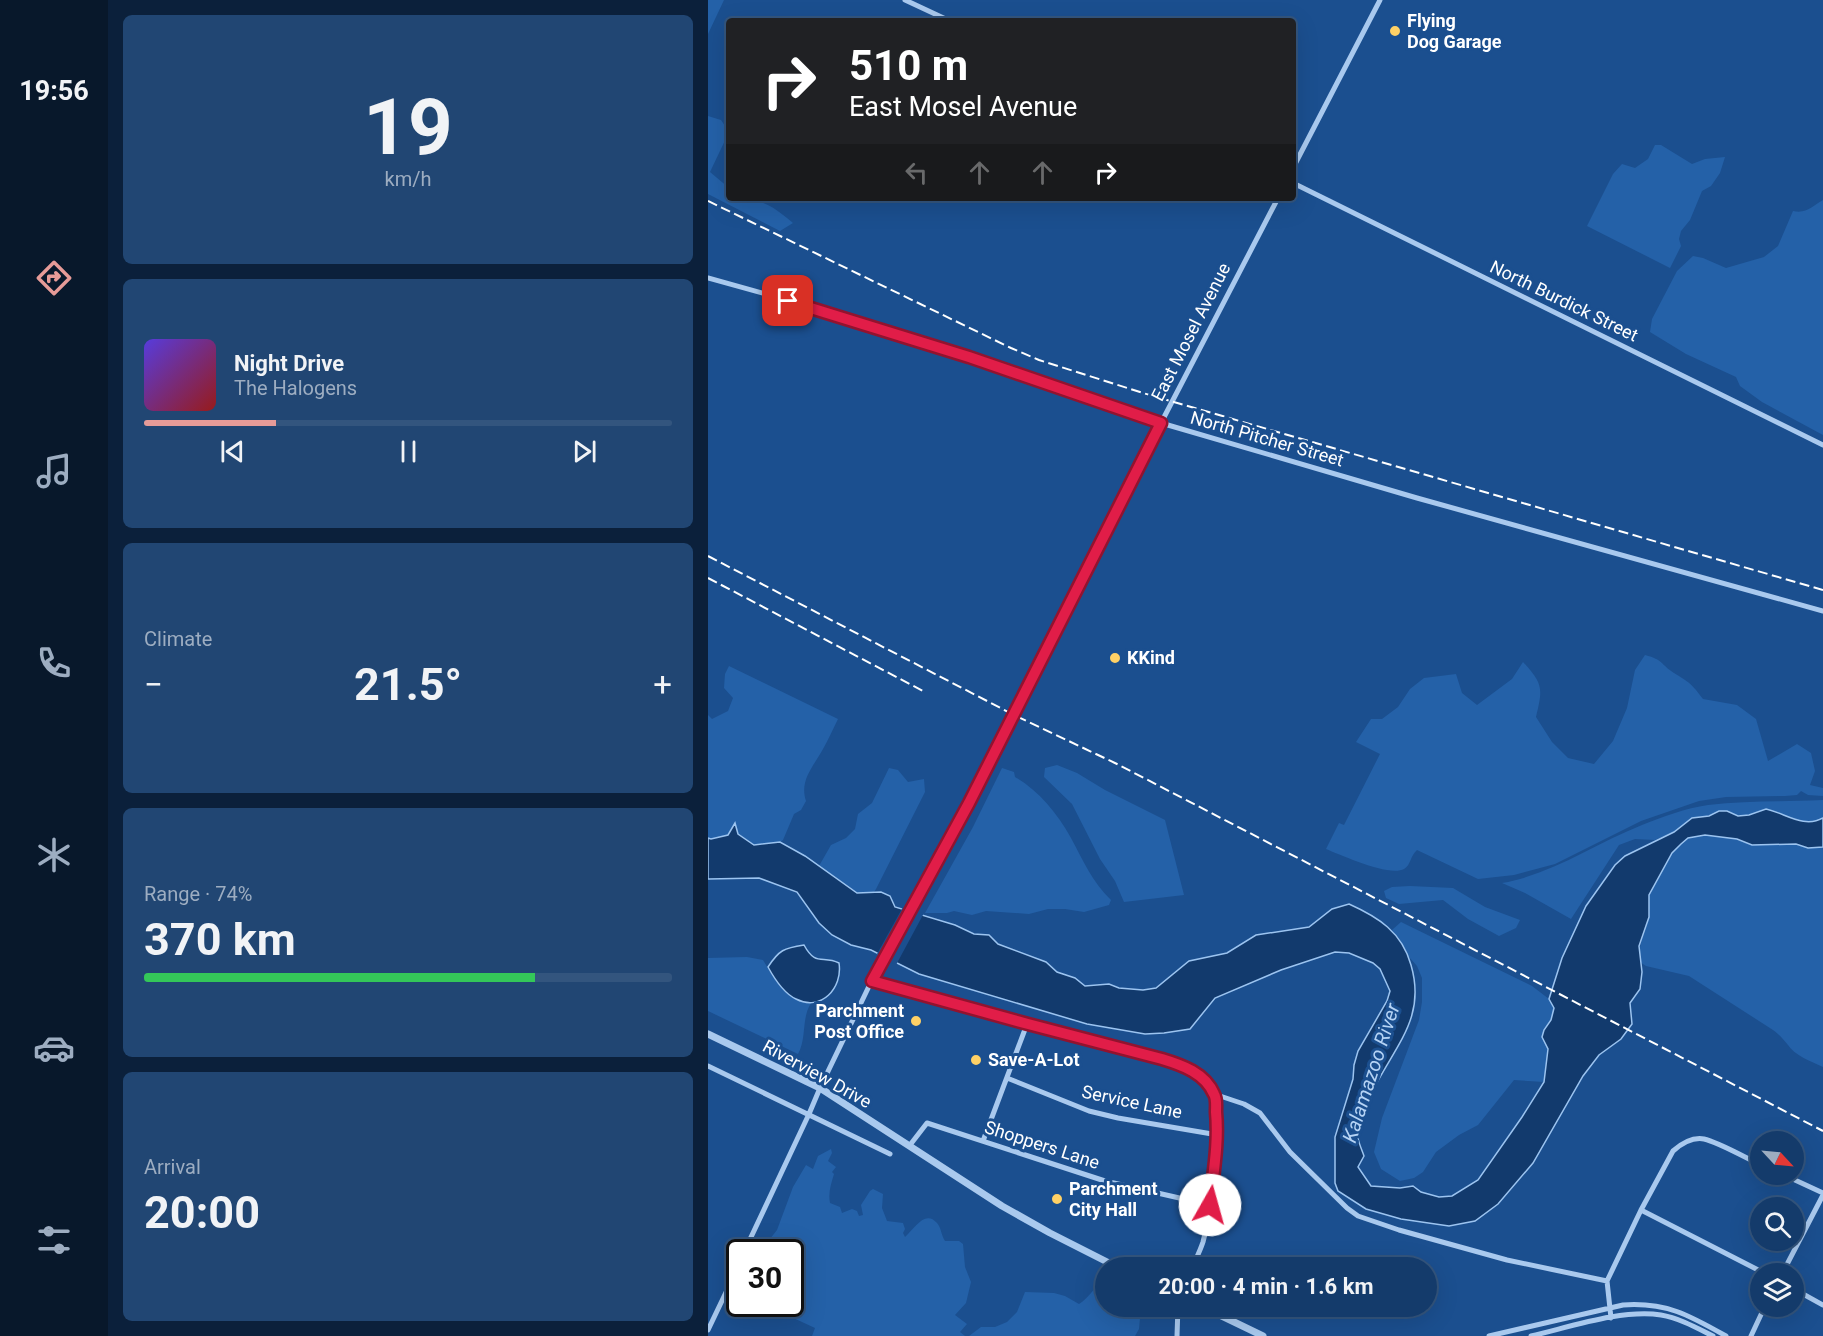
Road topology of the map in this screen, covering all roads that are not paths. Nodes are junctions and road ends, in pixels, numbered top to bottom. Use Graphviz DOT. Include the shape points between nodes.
graph roads {
  1 [pos="905,0"];
  2 [pos="1380,0"];
  3 [pos="944,18"];
  4 [pos="1296,162"];
  5 [pos="1296,184"];
  6 [pos="1276,201"];
  7 [pos="708,278"];
  8 [pos="1161,423"];
  9 [pos="1823,445"];
  10 [pos="1823,611"];
  11 [pos="872,981"];
  12 [pos="1028,1024"];
  13 [pos="708,1034"];
  14 [pos="708,1066"];
  15 [pos="1007,1078"];
  16 [pos="820,1088"];
  17 [pos="1214,1094"];
  18 [pos="809,1114"];
  19 [pos="1218,1135"];
  20 [pos="983,1141"];
  21 [pos="910,1144"];
  22 [pos="890,1154"];
  23 [pos="1750,1160"];
  24 [pos="1804,1185"];
  25 [pos="1823,1194"];
  26 [pos="1210,1205"];
  27 [pos="1641,1210"];
  28 [pos="750,1239"];
  29 [pos="1097,1257"];
  30 [pos="1197,1257"];
  31 [pos="1788,1263"];
  32 [pos="1750,1266"];
  33 [pos="1607,1281"];
  34 [pos="726,1292"];
  35 [pos="1804,1295"];
  36 [pos="1823,1305"];
  37 [pos="1609,1309"];
  38 [pos="1178,1317"];
  39 [pos="1224,1317"];
  40 [pos="1760,1317"];
  41 [pos="1611,1318"];
  42 [pos="708,1330"];
  43 [pos="1177,1336"];
  44 [pos="1263,1336"];
  45 [pos="1489,1336"];
  46 [pos="1531,1336"];
  47 [pos="1713,1336"];
  48 [pos="1726,1336"];
  49 [pos="1751,1336"];
  1 -- 3 [label="street"];
  2 -- 4 [label="street"];
  5 -- 9 [label="street, North Burdick Street"];
  6 -- 8 [label="street, East Mosel Avenue"];
  7 -- 8 [label="street, North Pitcher Street" via="820,309"];
  8 -- 10 [label="street, North Pitcher Street"];
  8 -- 11 [label="street, East Mosel Avenue" via="969,803"];
  11 -- 12 [label="street"];
  11 -- 16 [label="street, East Mosel Avenue"];
  12 -- 15 [label="street"];
  12 -- 17 [label="street" via="1183,1065 1200,1076"];
  13 -- 16 [label="street, Riverview Drive"];
  14 -- 18 [label="street"];
  15 -- 19 [label="street, Service Lane" via="1089,1111"];
  15 -- 20 [label="street"];
  16 -- 18 [label="street, East Mosel Avenue"];
  16 -- 21 [label="street, Riverview Drive"];
  17 -- 19 [label="street"];
  17 -- 33 [label="street" via="1260,1113 1290,1152 1358,1216 1498,1258"];
  18 -- 22 [label="street"];
  18 -- 28 [label="street, East Mosel Avenue"];
  19 -- 26 [label="street"];
  20 -- 21 [label="street, Shoppers Lane" via="927,1123"];
  20 -- 26 [label="street, Shoppers Lane" via="1105,1181"];
  21 -- 29 [label="street, Riverview Drive" via="1002,1206"];
  23 -- 27 [label="street" via="1704,1139 1692,1140 1673,1151"];
  24 -- 25 [label="street"];
  25 -- 31 [label="street"];
  26 -- 30 [label="street"];
  27 -- 32 [label="street"];
  27 -- 33 [label="street"];
  33 -- 37 [label="street"];
  34 -- 42 [label="street"];
  35 -- 36 [label="street"];
  37 -- 41 [label="street"];
  37 -- 45 [label="street"];
  37 -- 48 [label="street" via="1659,1305"];
  38 -- 43 [label="street"];
  39 -- 44 [label="street"];
  40 -- 49 [label="street"];
  41 -- 46 [label="street"];
  41 -- 47 [label="street" via="1635,1313 1663,1316"];
}
